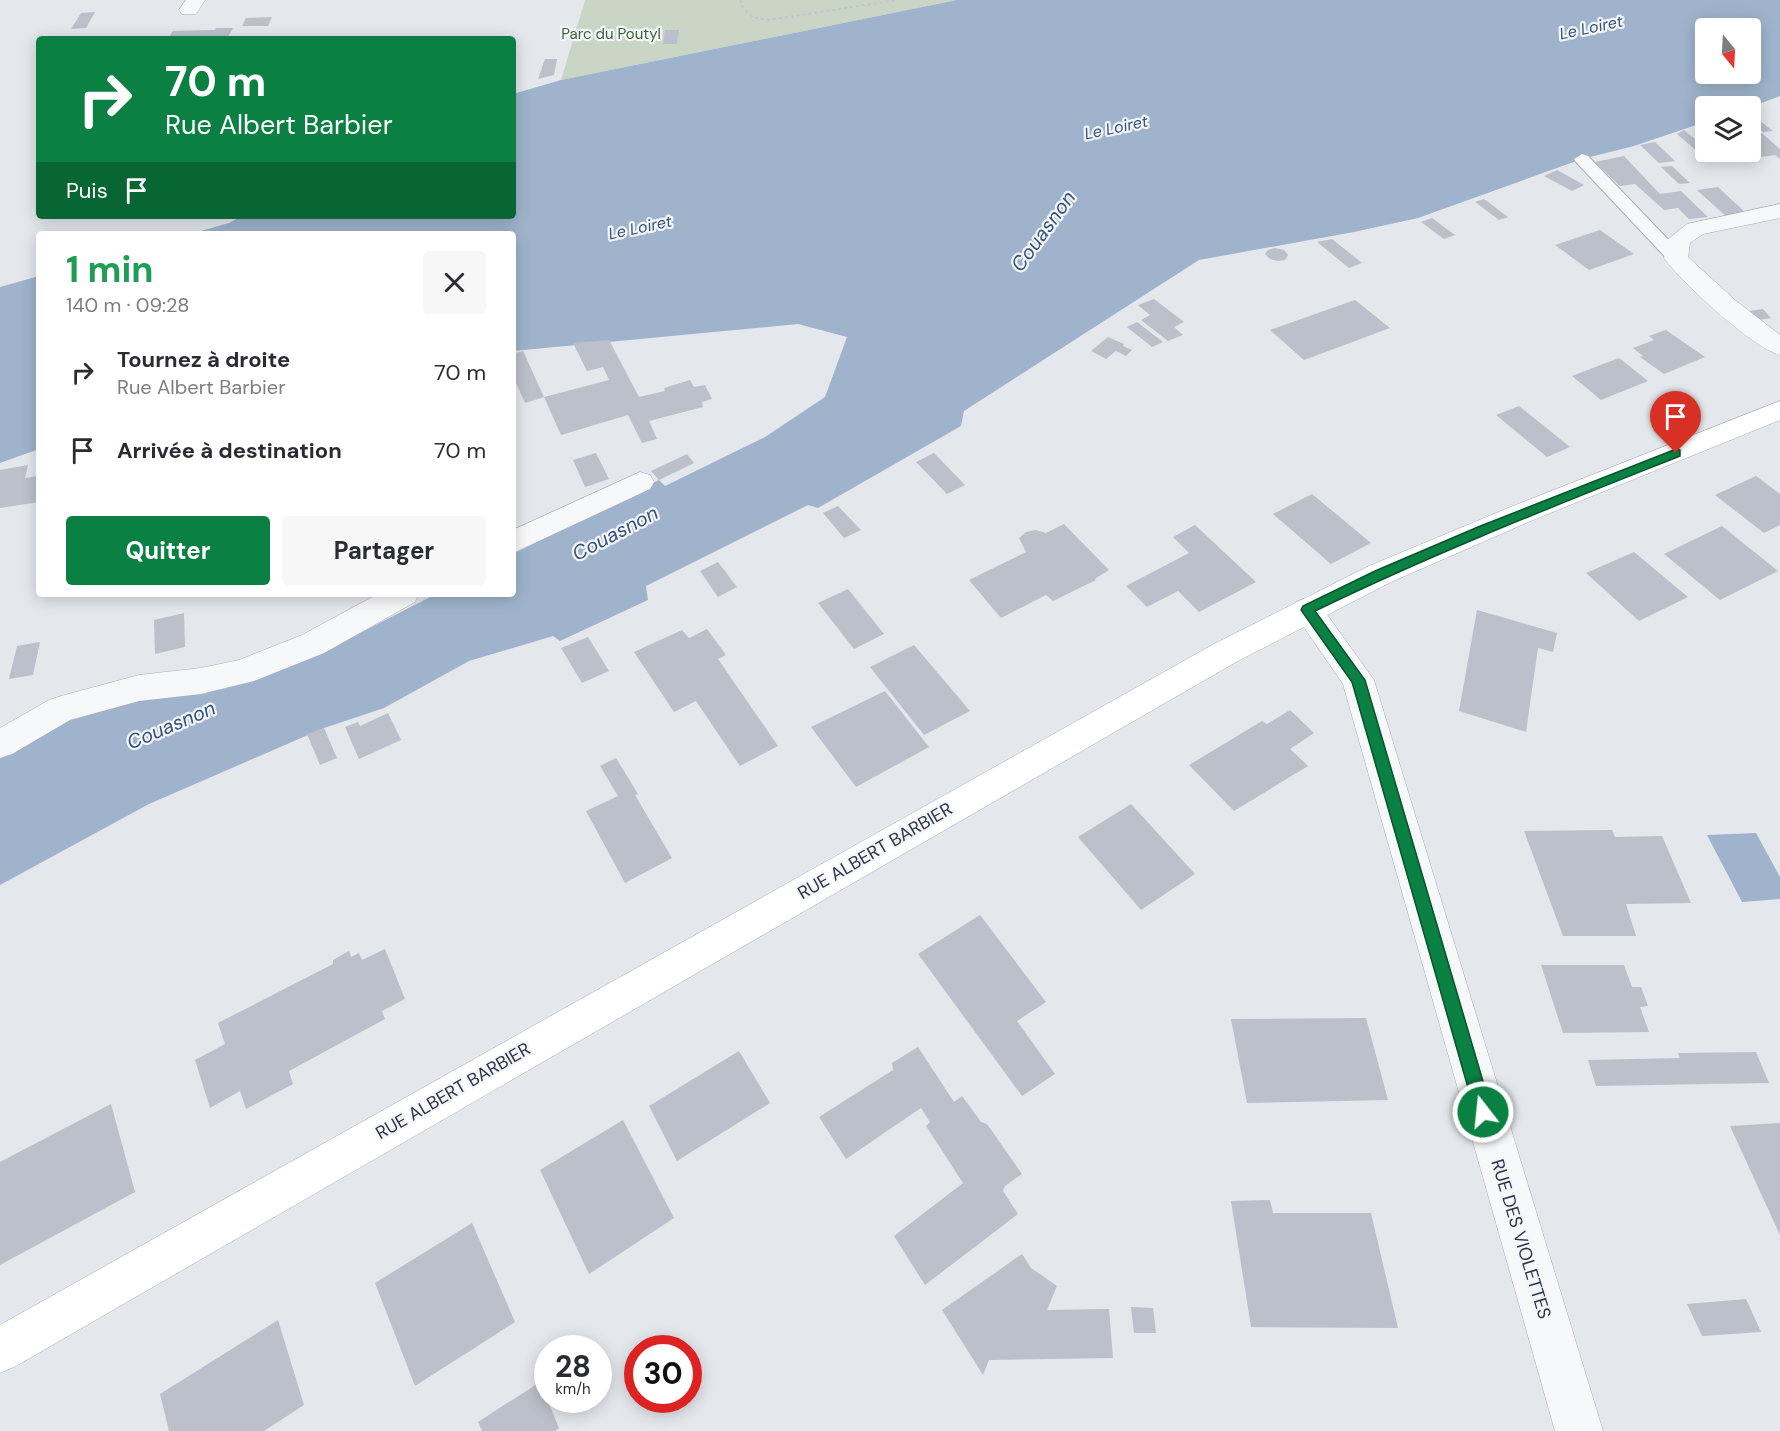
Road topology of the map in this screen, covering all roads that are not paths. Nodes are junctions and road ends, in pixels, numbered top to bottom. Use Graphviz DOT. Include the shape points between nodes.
graph roads {
  1 [pos="1582,159"];
  2 [pos="1780,211"];
  3 [pos="1676,258"];
  4 [pos="1780,347"];
  5 [pos="1780,410"];
  6 [pos="640,482"];
  7 [pos="516,541"];
  8 [pos="399,597"];
  9 [pos="1307,610"];
  10 [pos="0,744"];
  11 [pos="0,1350"];
  12 [pos="1579,1431"];
  1 -- 3 [label="lane"];
  2 -- 3 [label="street" via="1695,229 1679,240"];
  3 -- 4 [label="street" via="1752,328"];
  5 -- 9 [label="street, RUE ALBERT BARBIER" via="1501,522"];
  6 -- 7 [label="street"];
  8 -- 10 [label="street" via="313,644 243,672 139,688 61,710"];
  9 -- 11 [label="street, RUE ALBERT BARBIER" via="1091,728"];
  9 -- 12 [label="street, RUE DES VIOLETTES" via="1359,680"];
}
